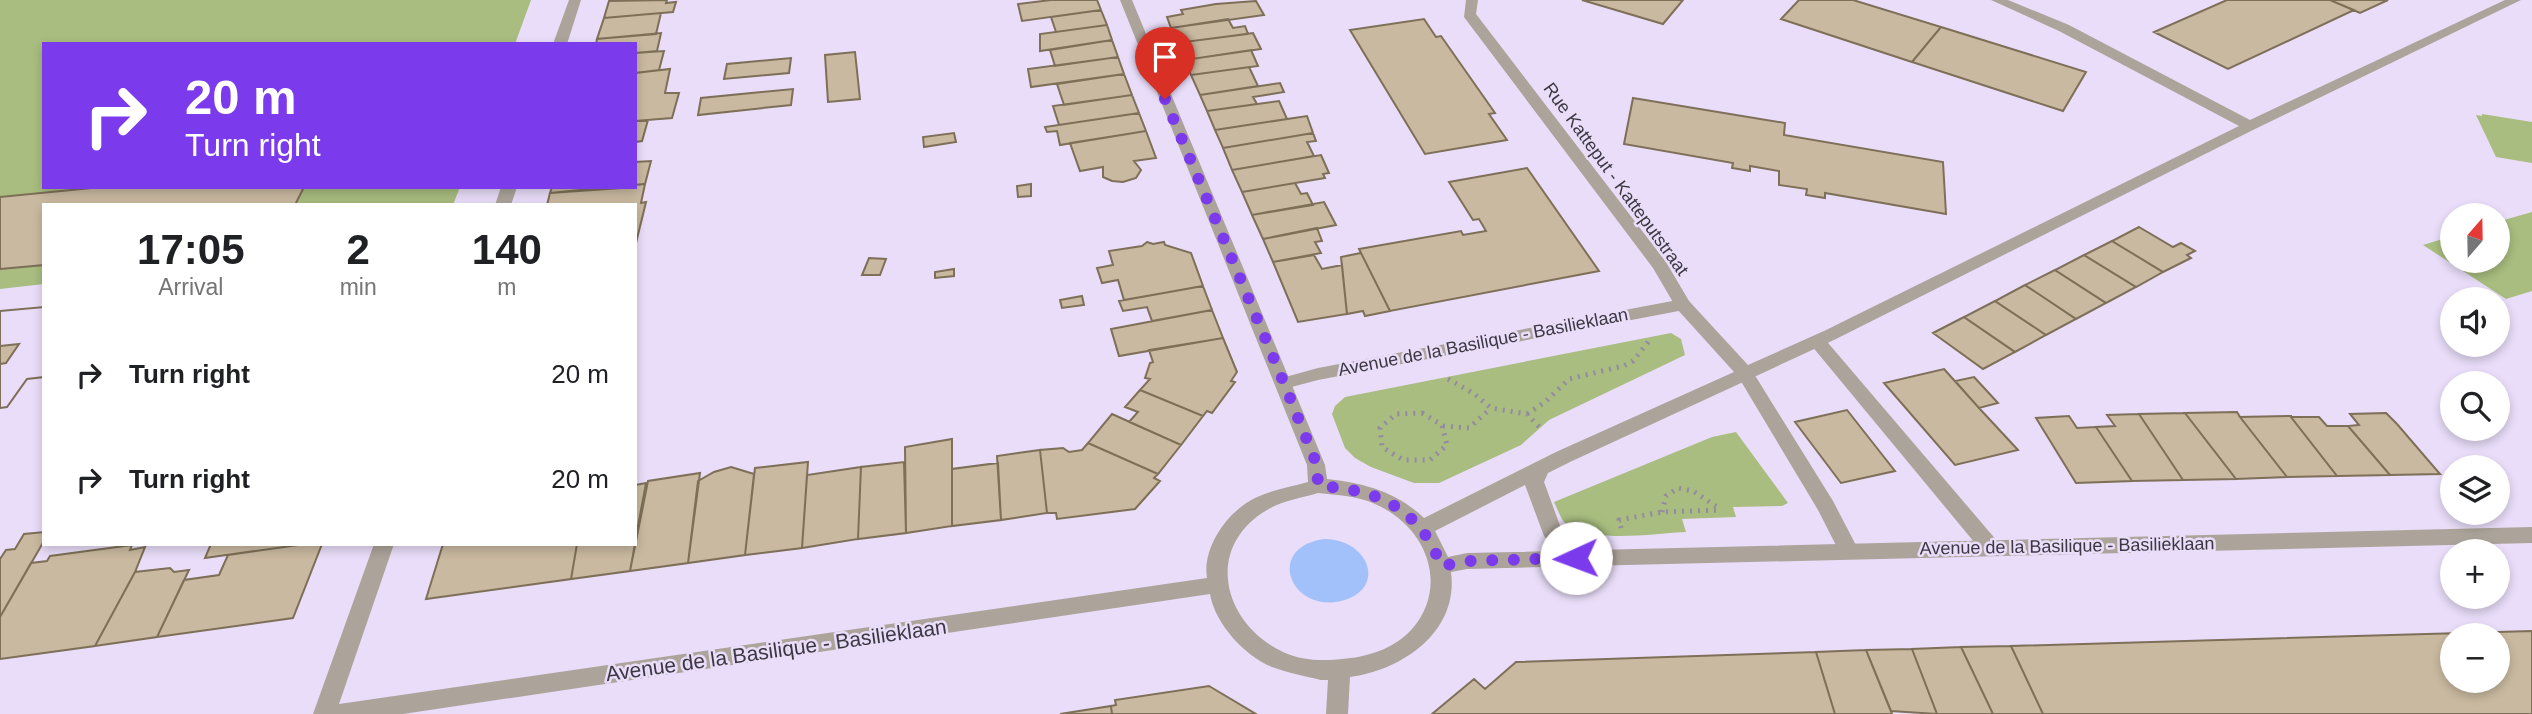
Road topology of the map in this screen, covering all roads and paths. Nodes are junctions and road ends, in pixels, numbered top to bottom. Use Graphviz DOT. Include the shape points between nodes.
graph roads {
  1 [pos="575,0"];
  2 [pos="1126,0"];
  3 [pos="1472,0"];
  4 [pos="1997,0"];
  5 [pos="2515,0"];
  6 [pos="561,42"];
  7 [pos="2250,126"];
  8 [pos="1682,305"];
  9 [pos="1639,312"];
  10 [pos="1818,341"];
  11 [pos="1745,373"];
  12 [pos="1438,374"];
  13 [pos="1284,383"];
  14 [pos="1491,408"];
  15 [pos="1527,414"];
  16 [pos="1443,426"];
  17 [pos="1542,437"];
  18 [pos="1541,468"];
  19 [pos="1318,486"];
  20 [pos="1662,512"];
  21 [pos="1423,528"];
  22 [pos="1622,532"];
  23 [pos="2532,535"];
  24 [pos="383,546"];
  25 [pos="1991,548"];
  26 [pos="1849,551"];
  27 [pos="1603,557"];
  28 [pos="1441,566"];
  29 [pos="1215,585"];
  30 [pos="1339,671"];
  31 [pos="324,714"];
  32 [pos="337,714"];
  33 [pos="1337,714"];
  1 -- 6 [label="street"];
  2 -- 13 [label="street"];
  3 -- 8 [label="street, Rue Katteput - Katteputstraat" via="1469,14 1660,266"];
  4 -- 7 [label="street" via="2064,28"];
  5 -- 7 [label="street"];
  7 -- 10 [label="street"];
  8 -- 9 [label="street, Avenue de la Basilique - Basilieklaan"];
  8 -- 11 [label="street, Rue Katteput - Katteputstraat"];
  9 -- 13 [label="street, Avenue de la Basilique - Basilieklaan"];
  9 -- 15 [label="path" via="1652,335 1639,357 1621,369 1585,372 1565,381"];
  10 -- 11 [label="street"];
  10 -- 25 [label="street"];
  11 -- 18 [label="street"];
  11 -- 26 [label="street, Rue Katteput - Katteputstraat"];
  12 -- 14 [label="path"];
  13 -- 19 [label="street" via="1317,465"];
  14 -- 15 [label="path"];
  14 -- 16 [label="path" via="1469,428"];
  15 -- 17 [label="path" via="1544,429"];
  16 -- 16 [label="path" via="1447,445 1430,460 1421,461 1403,460 1382,447 1378,432 1396,414 1422,413"];
  18 -- 21 [label="street"];
  18 -- 27 [label="street, Avenue de la Basilique - Basilieklaan" via="1534,482 1554,536 1571,551"];
  19 -- 21 [label="street" via="1376,496"];
  19 -- 29 [label="street" via="1264,501 1241,517 1225,536 1216,560"];
  20 -- 20 [label="path" via="1674,512 1720,510 1705,496 1676,488 1665,496"];
  20 -- 22 [label="path" via="1619,520"];
  21 -- 28 [label="street"];
  23 -- 25 [label="street, Avenue de la Basilique - Basilieklaan"];
  24 -- 31 [label="street"];
  25 -- 26 [label="street, Avenue de la Basilique - Basilieklaan"];
  26 -- 27 [label="street, Avenue de la Basilique - Basilieklaan"];
  27 -- 28 [label="street, Avenue de la Basilique - Basilieklaan" via="1467,561"];
  28 -- 30 [label="street" via="1443,591 1436,615 1420,636 1398,654 1370,666"];
  29 -- 30 [label="street" via="1223,612 1242,636 1269,656 1303,668"];
  29 -- 32 [label="street, Avenue de la Basilique - Basilieklaan"];
  30 -- 33 [label="street"];
}
